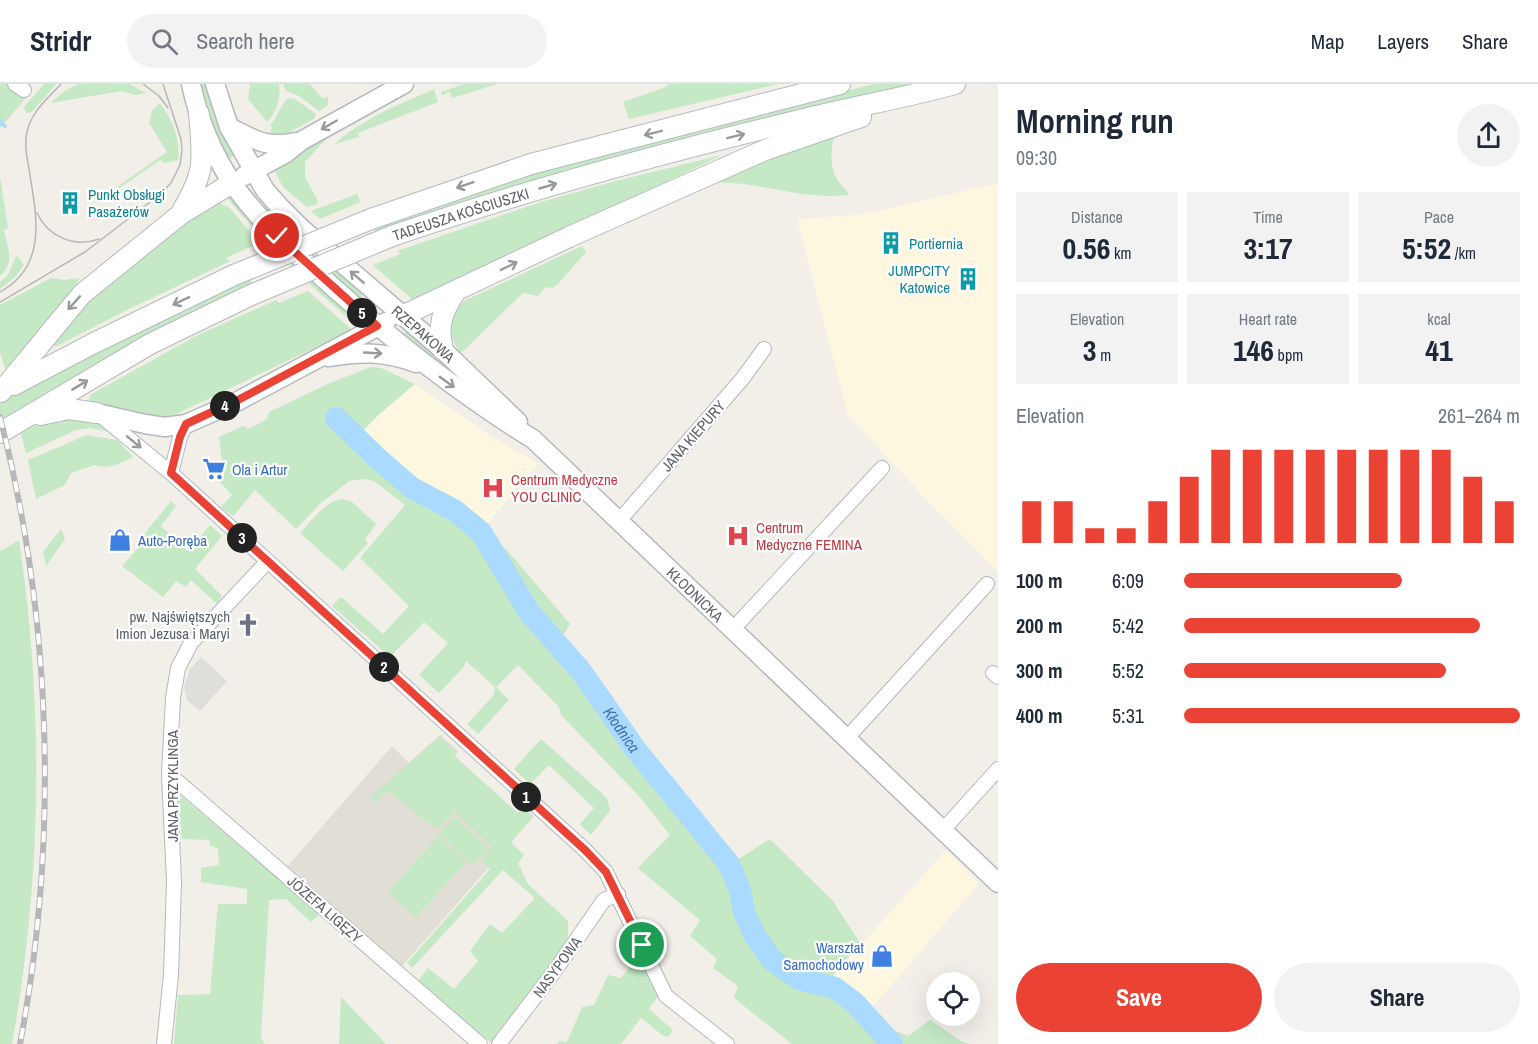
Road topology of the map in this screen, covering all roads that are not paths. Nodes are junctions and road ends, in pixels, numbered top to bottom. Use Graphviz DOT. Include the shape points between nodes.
graph roads {
  1 [pos="191,84"];
  2 [pos="215,84"];
  3 [pos="404,84"];
  4 [pos="840,84"];
  5 [pos="946,87"];
  6 [pos="199,114"];
  7 [pos="229,127"];
  8 [pos="301,141"];
  9 [pos="254,171"];
  10 [pos="232,183"];
  11 [pos="181,214"];
  12 [pos="456,291"];
  13 [pos="402,316"];
  14 [pos="377,326"];
  15 [pos="764,349"];
  16 [pos="443,350"];
  17 [pos="319,358"];
  18 [pos="426,366"];
  19 [pos="0,392"];
  20 [pos="97,412"];
  21 [pos="20,421"];
  22 [pos="186,424"];
  23 [pos="0,433"];
  24 [pos="533,439"];
  25 [pos="882,468"];
  26 [pos="171,473"];
  27 [pos="619,521"];
  28 [pos="268,561"];
  29 [pos="987,584"];
  30 [pos="733,629"];
  31 [pos="847,738"];
  32 [pos="998,768"];
  33 [pos="169,774"];
  34 [pos="943,830"];
  35 [pos="998,883"];
  36 [pos="618,894"];
  37 [pos="164,1044"];
  38 [pos="480,1044"];
  39 [pos="499,1044"];
  40 [pos="728,1044"];
  1 -- 6 [label="street, RZEPAKOWA"];
  2 -- 7 [label="street, RZEPAKOWA"];
  3 -- 8 [label="street, one-way"];
  4 -- 19 [label="main road, TADEUSZA KOŚCIUSZKI, one-way, bridge" via="531,164 371,219 234,276"];
  12 -- 5 [label="main road, one-way" via="765,150"];
  21 -- 5 [label="main road, TADEUSZA KOŚCIUSZKI, one-way, bridge" via="150,344 251,295 392,236 613,167"];
  6 -- 10 [label="street, RZEPAKOWA"];
  6 -- 11 [label="main road" via="201,172"];
  7 -- 8 [label="street" via="267,144"];
  7 -- 9 [label="street, RZEPAKOWA"];
  8 -- 9 [label="street"];
  9 -- 10 [label="street"];
  13 -- 9 [label="street, RZEPAKOWA, one-way" via="301,228"];
  10 -- 11 [label="main road"];
  10 -- 14 [label="street, RZEPAKOWA" via="277,236"];
  11 -- 19 [label="main road, one-way" via="82,294"];
  12 -- 13 [label="main road"];
  12 -- 16 [label="main road" via="441,321"];
  13 -- 14 [label="street"];
  13 -- 16 [label="street, RZEPAKOWA"];
  14 -- 17 [label="street"];
  14 -- 18 [label="street, KŁODNICKA"];
  15 -- 27 [label="street, JANA KIEPURY"];
  16 -- 24 [label="street, RZEPAKOWA"];
  17 -- 18 [label="street, one-way" via="375,352"];
  17 -- 22 [label="street"];
  18 -- 24 [label="street, KŁODNICKA, one-way"];
  20 -- 21 [label="main road" via="59,410"];
  20 -- 22 [label="street" via="165,427"];
  20 -- 26 [label="street, one-way"];
  21 -- 23 [label="main road, TADEUSZA KOŚCIUSZKI"];
  22 -- 26 [label="street"];
  24 -- 27 [label="street, KŁODNICKA"];
  25 -- 30 [label="street"];
  26 -- 28 [label="street"];
  27 -- 30 [label="street, KŁODNICKA"];
  28 -- 33 [label="street, JANA PRZYKLINGA" via="191,643 178,668"];
  28 -- 36 [label="street" via="585,850 606,872"];
  29 -- 31 [label="street"];
  30 -- 31 [label="street, KŁODNICKA"];
  31 -- 34 [label="street, KŁODNICKA"];
  32 -- 34 [label="street"];
  33 -- 37 [label="street, JANA PRZYKLINGA" via="174,882"];
  33 -- 38 [label="street, JÓZEFA LIGĘZY"];
  34 -- 35 [label="street, KŁODNICKA"];
  36 -- 39 [label="street, NASYPOWA" via="604,900"];
  36 -- 40 [label="street" via="666,996"];
}
